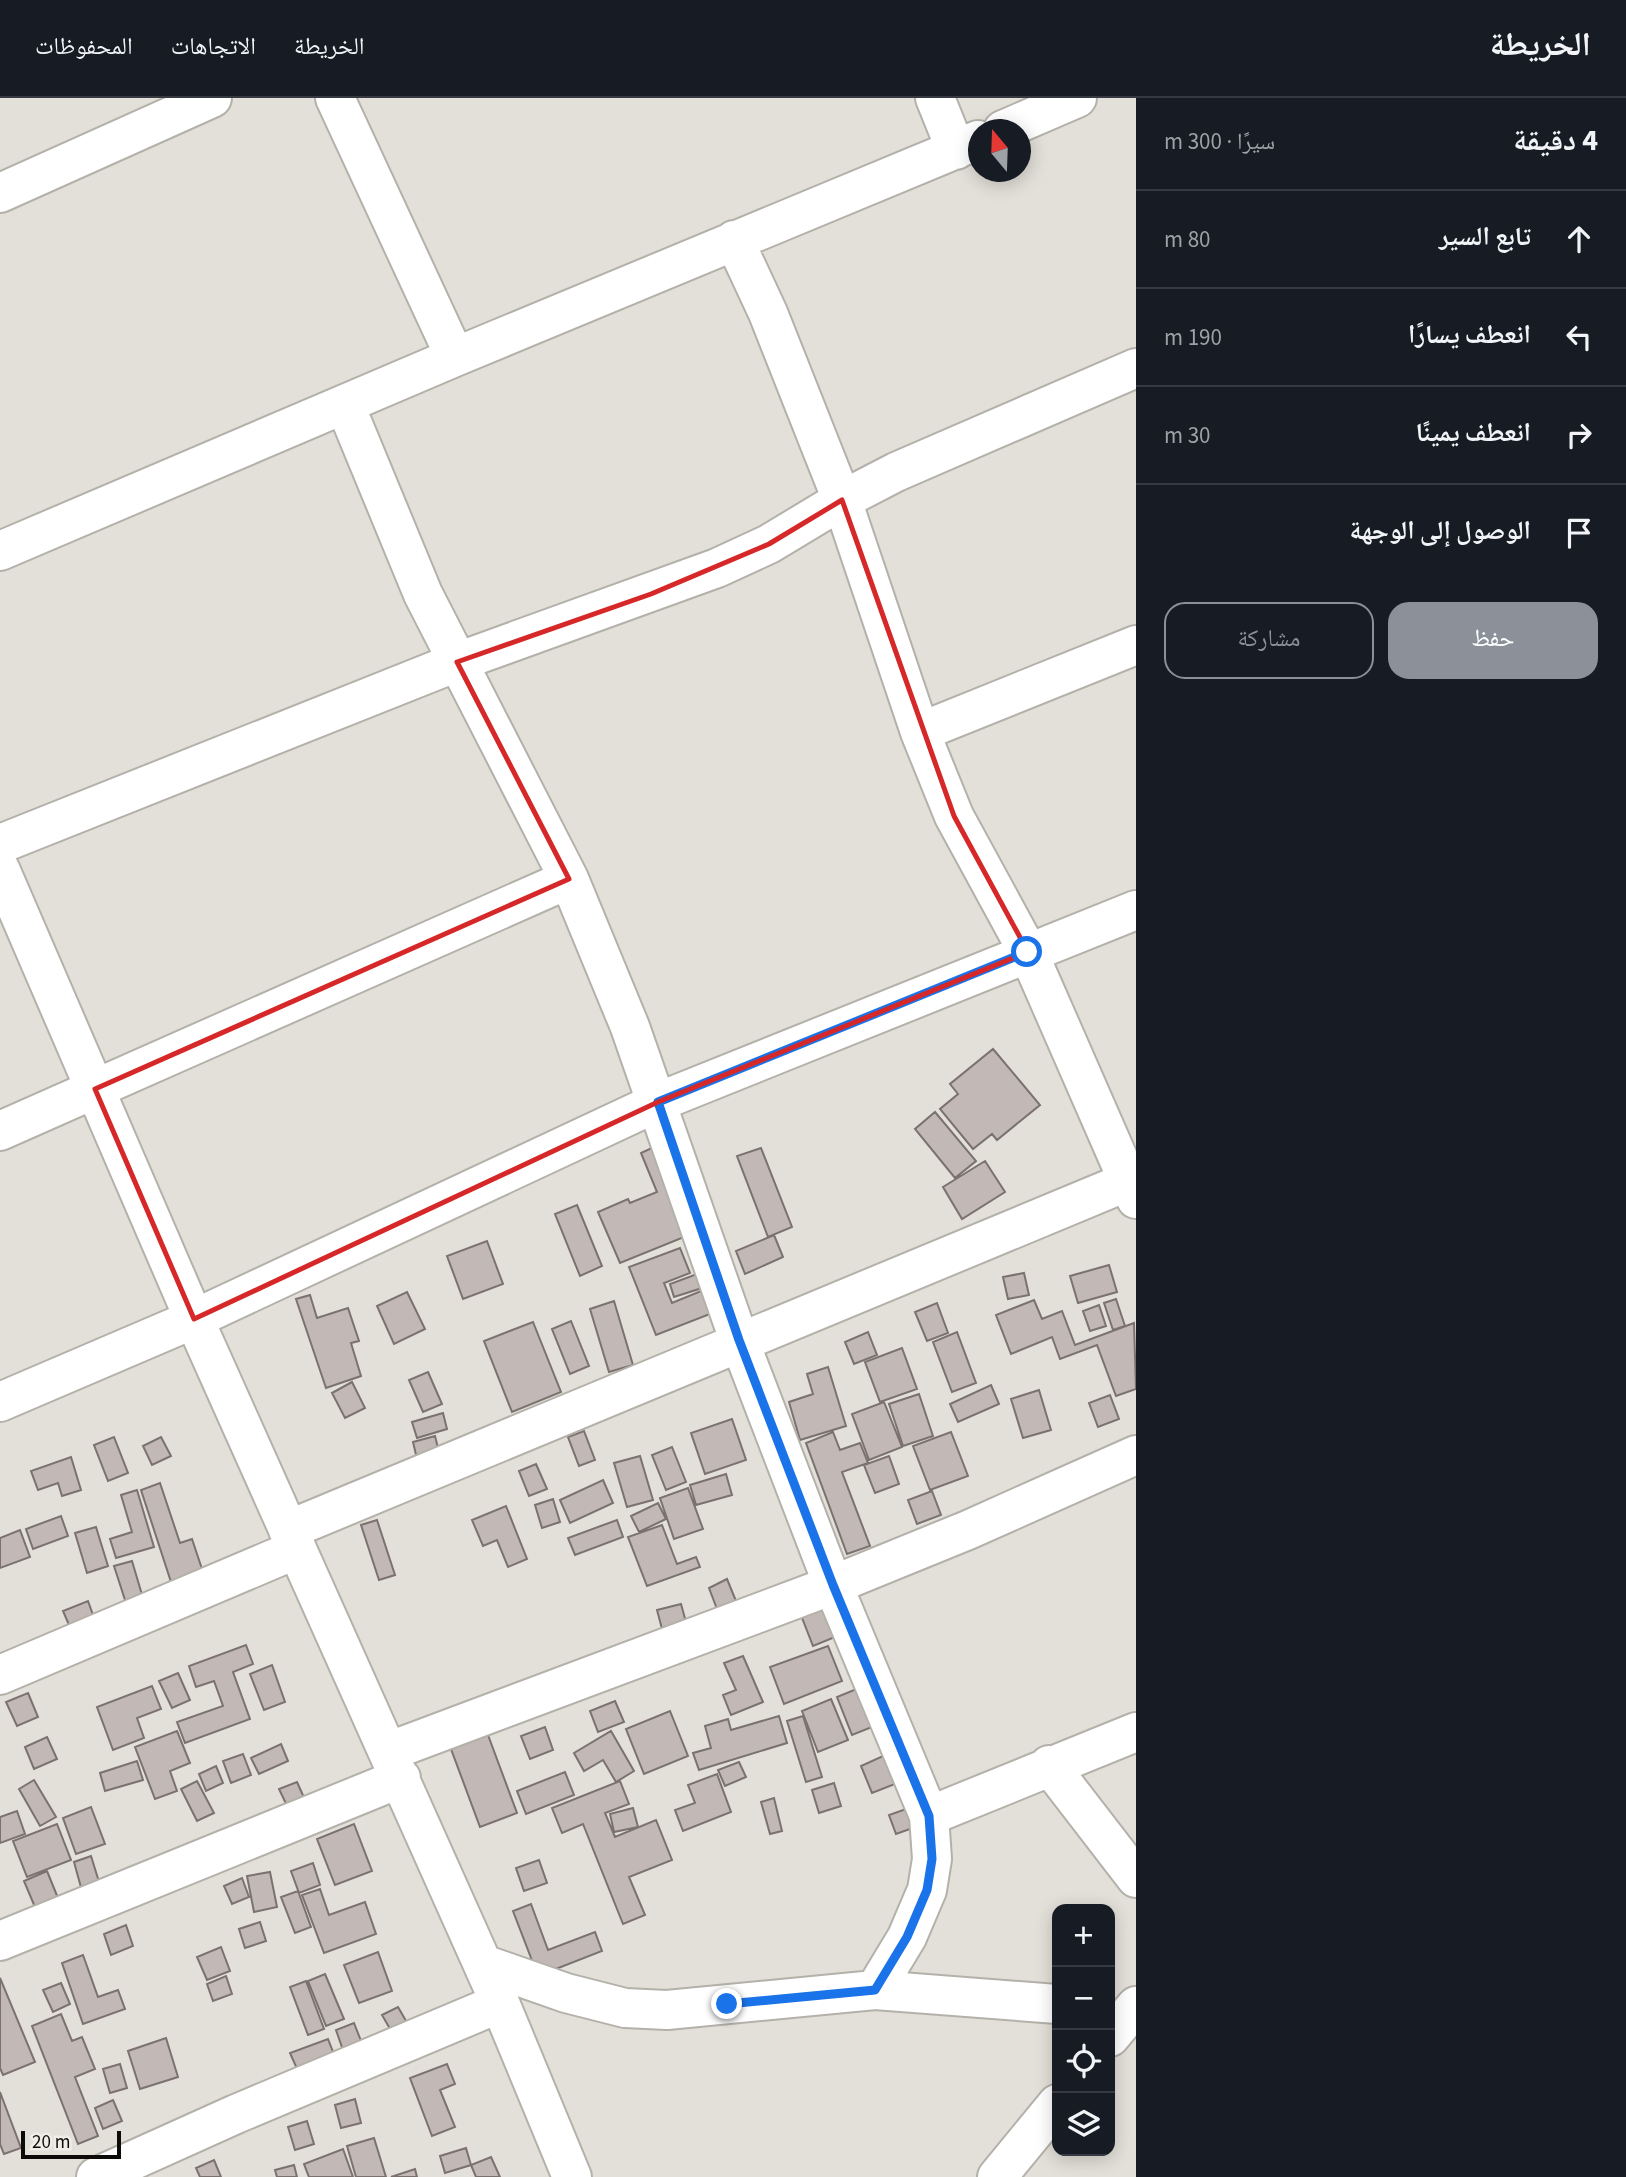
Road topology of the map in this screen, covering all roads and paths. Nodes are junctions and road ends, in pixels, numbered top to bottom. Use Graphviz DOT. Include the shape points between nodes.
graph roads {
  1 [pos="335,98"];
  2 [pos="935,98"];
  3 [pos="1077,98"];
  4 [pos="200,100"];
  5 [pos="1028,119"];
  6 [pos="967,145"];
  7 [pos="0,193"];
  8 [pos="734,240"];
  9 [pos="455,357"];
  10 [pos="1136,368"];
  11 [pos="345,405"];
  12 [pos="842,500"];
  13 [pos="0,551"];
  14 [pos="1136,645"];
  15 [pos="457,662"];
  16 [pos="920,732"];
  17 [pos="0,844"];
  18 [pos="0,869"];
  19 [pos="569,879"];
  20 [pos="1136,910"];
  21 [pos="1027,952"];
  22 [pos="95,1088"];
  23 [pos="658,1102"];
  24 [pos="0,1131"];
  25 [pos="1133,1186"];
  26 [pos="194,1319"];
  27 [pos="739,1340"];
  28 [pos="0,1402"];
  29 [pos="1136,1455"];
  30 [pos="292,1539"];
  31 [pos="833,1585"];
  32 [pos="0,1675"];
  33 [pos="1136,1732"];
  34 [pos="395,1765"];
  35 [pos="1049,1765"];
  36 [pos="929,1816"];
  37 [pos="1136,1878"];
  38 [pos="0,1941"];
  39 [pos="483,1964"];
  40 [pos="875,1990"];
  41 [pos="500,2003"];
  42 [pos="1052,2004"];
  43 [pos="1052,2110"];
  44 [pos="96,2177"];
  45 [pos="572,2177"];
  46 [pos="997,2177"];
  1 -- 9 [label="street"];
  2 -- 6 [label="street"];
  3 -- 5 [label="street"];
  4 -- 7 [label="street"];
  6 -- 8 [label="street"];
  8 -- 9 [label="street"];
  8 -- 12 [label="street"];
  9 -- 11 [label="street"];
  10 -- 12 [label="street"];
  11 -- 13 [label="street"];
  11 -- 15 [label="street" via="423,594"];
  12 -- 15 [label="street" via="769,544 717,568"];
  12 -- 16 [label="street"];
  14 -- 16 [label="street"];
  15 -- 17 [label="street"];
  15 -- 19 [label="street"];
  16 -- 21 [label="street" via="954,816"];
  18 -- 22 [label="street"];
  19 -- 22 [label="street"];
  19 -- 23 [label="street"];
  20 -- 21 [label="street"];
  21 -- 23 [label="street"];
  21 -- 25 [label="street"];
  22 -- 24 [label="street"];
  22 -- 26 [label="street"];
  23 -- 26 [label="street"];
  23 -- 27 [label="street"];
  25 -- 27 [label="street"];
  26 -- 28 [label="street"];
  26 -- 30 [label="street"];
  27 -- 30 [label="street"];
  27 -- 31 [label="street"];
  29 -- 31 [label="street"];
  30 -- 32 [label="street"];
  30 -- 34 [label="street"];
  31 -- 34 [label="street"];
  31 -- 36 [label="street"];
  33 -- 35 [label="street"];
  34 -- 38 [label="street"];
  34 -- 39 [label="street"];
  35 -- 36 [label="street"];
  35 -- 37 [label="street"];
  36 -- 40 [label="street" via="932,1859 927,1890 907,1937"];
  39 -- 40 [label="street" via="625,2008 667,2010"];
  39 -- 41 [label="street"];
  40 -- 42 [label="street"];
  41 -- 44 [label="street"];
  41 -- 45 [label="street"];
  43 -- 46 [label="street"];
}
